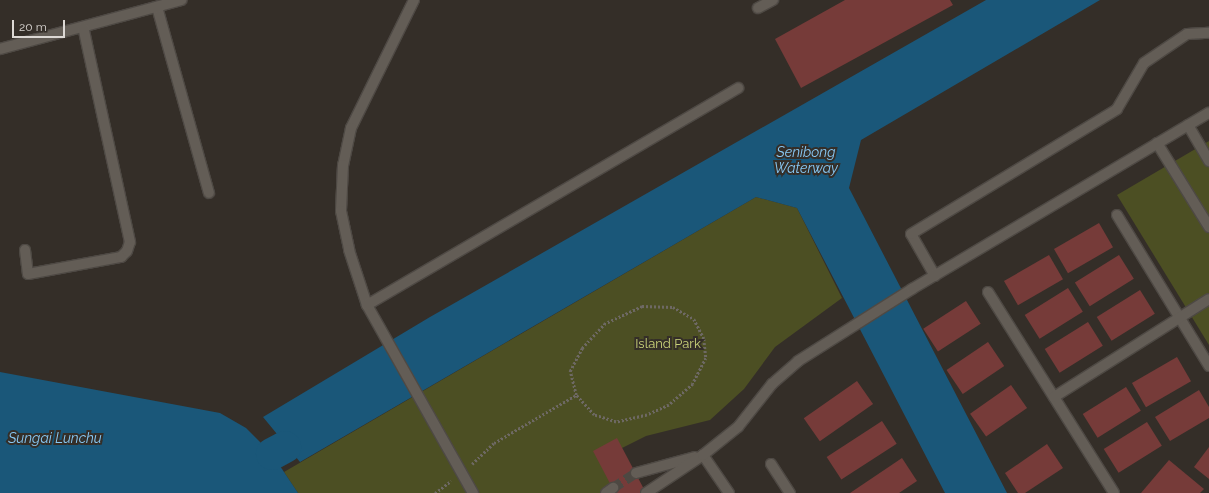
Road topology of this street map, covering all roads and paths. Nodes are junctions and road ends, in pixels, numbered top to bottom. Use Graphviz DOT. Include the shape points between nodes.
graph roads {
  1 [pos="181,0"];
  2 [pos="414,0"];
  3 [pos="773,0"];
  4 [pos="157,7"];
  5 [pos="758,8"];
  6 [pos="83,26"];
  7 [pos="1209,33"];
  8 [pos="0,49"];
  9 [pos="738,88"];
  10 [pos="1209,114"];
  11 [pos="1188,126"];
  12 [pos="1157,143"];
  13 [pos="1209,161"];
  14 [pos="209,193"];
  15 [pos="1117,215"];
  16 [pos="1209,227"];
  17 [pos="24,250"];
  18 [pos="935,276"];
  19 [pos="988,292"];
  20 [pos="1209,299"];
  21 [pos="368,305"];
  22 [pos="1181,318"];
  23 [pos="1209,366"];
  24 [pos="576,395"];
  25 [pos="1054,397"];
  26 [pos="703,455"];
  27 [pos="771,464"];
  28 [pos="636,473"];
  29 [pos="461,474"];
  30 [pos="435,493"];
  31 [pos="473,493"];
  32 [pos="646,493"];
  33 [pos="729,493"];
  34 [pos="790,493"];
  35 [pos="1114,493"];
  1 -- 4 [label="street"];
  2 -- 21 [label="street" via="351,128 343,165 341,211 348,250"];
  3 -- 5 [label="street"];
  4 -- 6 [label="street"];
  4 -- 14 [label="street"];
  6 -- 8 [label="street"];
  6 -- 17 [label="street" via="130,242 127,251 121,257 28,274"];
  7 -- 18 [label="street" via="1187,34 1144,64 1117,109 911,234"];
  9 -- 21 [label="street"];
  10 -- 11 [label="street"];
  11 -- 12 [label="street"];
  11 -- 13 [label="street"];
  12 -- 16 [label="street"];
  12 -- 18 [label="street"];
  15 -- 22 [label="street"];
  18 -- 26 [label="street" via="798,360 772,384 738,427"];
  19 -- 25 [label="street"];
  20 -- 22 [label="street"];
  21 -- 29 [label="street"];
  22 -- 23 [label="street"];
  22 -- 25 [label="street"];
  24 -- 24 [label="path" via="570,372 582,348 604,324 642,306 673,307 694,319 704,339 706,358 693,384 669,405 647,415 616,422 594,415"];
  24 -- 29 [label="path" via="494,443"];
  25 -- 35 [label="street"];
  26 -- 28 [label="street"];
  26 -- 32 [label="street"];
  26 -- 33 [label="street"];
  27 -- 34 [label="street"];
  29 -- 30 [label="path"];
  29 -- 31 [label="street"];
}
